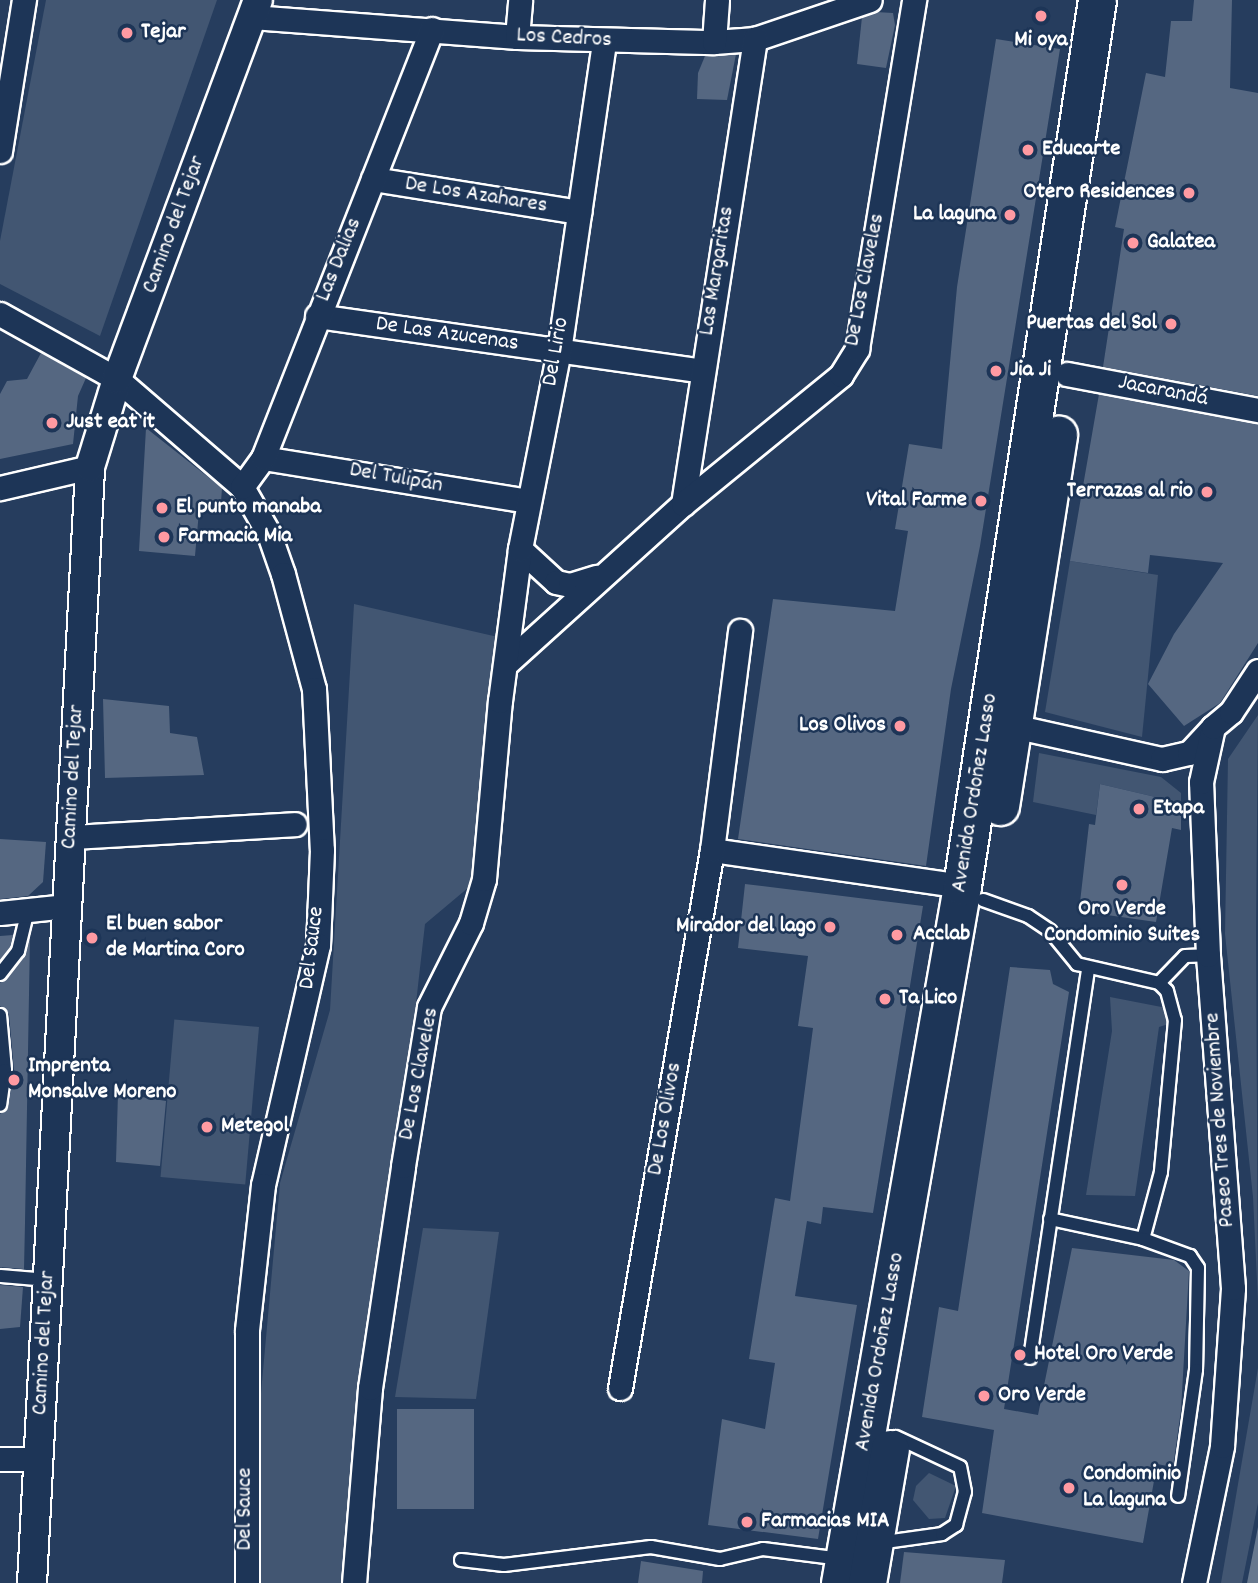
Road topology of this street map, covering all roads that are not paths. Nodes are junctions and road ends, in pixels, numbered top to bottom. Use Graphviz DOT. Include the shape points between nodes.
graph roads {
  1 [pos="24,0"];
  2 [pos="520,0"];
  3 [pos="717,0"];
  4 [pos="870,0"];
  5 [pos="914,0"];
  6 [pos="1097,0"];
  7 [pos="1121,0"];
  8 [pos="255,9"];
  9 [pos="432,29"];
  10 [pos="517,37"];
  11 [pos="755,39"];
  12 [pos="604,41"];
  13 [pos="714,42"];
  14 [pos="0,151"];
  15 [pos="373,179"];
  16 [pos="579,212"];
  17 [pos="0,314"];
  18 [pos="317,316"];
  19 [pos="559,351"];
  20 [pos="702,371"];
  21 [pos="1067,374"];
  22 [pos="117,379"];
  23 [pos="1258,410"];
  24 [pos="263,458"];
  25 [pos="90,467"];
  26 [pos="242,487"];
  27 [pos="0,488"];
  28 [pos="528,501"];
  29 [pos="683,503"];
  30 [pos="520,549"];
  31 [pos="603,575"];
  32 [pos="740,631"];
  33 [pos="508,662"];
  34 [pos="1258,671"];
  35 [pos="1013,726"];
  36 [pos="1213,727"];
  37 [pos="295,824"];
  38 [pos="71,837"];
  39 [pos="712,850"];
  40 [pos="973,893"];
  41 [pos="67,906"];
  42 [pos="28,910"];
  43 [pos="0,913"];
  44 [pos="1208,955"];
  45 [pos="1088,969"];
  46 [pos="0,974"];
  47 [pos="1159,983"];
  48 [pos="0,1015"];
  49 [pos="0,1105"];
  50 [pos="1050,1219"];
  51 [pos="1143,1239"];
  52 [pos="0,1276"];
  53 [pos="48,1280"];
  54 [pos="1030,1358"];
  55 [pos="620,1388"];
  56 [pos="892,1435"];
  57 [pos="39,1458"];
  58 [pos="0,1459"];
  59 [pos="1178,1496"];
  60 [pos="461,1560"];
  61 [pos="857,1567"];
  62 [pos="32,1583"];
  63 [pos="247,1583"];
  64 [pos="354,1583"];
  65 [pos="1195,1583"];
  1 -- 14 [label="street"];
  2 -- 10 [label="street"];
  3 -- 13 [label="street"];
  4 -- 11 [label="street, Los Cedros"];
  5 -- 29 [label="street, De Los Claveles" via="857,349 841,375"];
  6 -- 40 [label="main road, Avenida Ordoñez Lasso"];
  7 -- 21 [label="main road, Avenida Ordoñez Lasso"];
  8 -- 9 [label="street, Los Cedros"];
  8 -- 22 [label="street, Camino del Tejar"];
  9 -- 10 [label="street, Los Cedros"];
  9 -- 15 [label="street, Las Dalias"];
  10 -- 12 [label="street, Los Cedros"];
  11 -- 13 [label="street, Los Cedros"];
  11 -- 20 [label="street, Las Margaritas"];
  12 -- 13 [label="street, Los Cedros"];
  12 -- 16 [label="street, Del Lirio"];
  15 -- 16 [label="street, De Los Azahares"];
  15 -- 18 [label="street, Las Dalias"];
  16 -- 19 [label="street, Del Lirio"];
  17 -- 22 [label="street, Del Sauce"];
  18 -- 19 [label="street, De Las Azucenas"];
  18 -- 24 [label="street, Las Dalias"];
  19 -- 20 [label="street, De Las Azucenas"];
  19 -- 28 [label="street, Del Lirio"];
  20 -- 29 [label="street, Las Margaritas"];
  21 -- 23 [label="street, Jacarandá"];
  21 -- 35 [label="main road, Avenida Ordoñez Lasso"];
  22 -- 25 [label="street, Camino del Tejar"];
  22 -- 26 [label="street, Del Sauce"];
  24 -- 26 [label="street, Las Dalias"];
  24 -- 28 [label="street, Del Tulipán"];
  25 -- 27 [label="street"];
  25 -- 38 [label="street, Camino del Tejar"];
  26 -- 63 [label="street, Del Sauce" via="269,534 301,626 314,689 321,850 318,945 263,1185 247,1331"];
  28 -- 30 [label="street, Del Lirio"];
  29 -- 31 [label="street, De Los Claveles"];
  30 -- 31 [label="street, De Los Claveles" via="556,582 570,585"];
  30 -- 33 [label="street, Del Lirio"];
  31 -- 33 [label="street, De Los Claveles"];
  32 -- 39 [label="street, De Los Olivos"];
  33 -- 64 [label="street, De Los Claveles" via="500,701 484,880 471,923 429,1007 370,1388"];
  34 -- 36 [label="street" via="1231,712"];
  35 -- 36 [label="street" via="1122,753 1162,758 1189,753"];
  35 -- 40 [label="main road, Avenida Ordoñez Lasso"];
  36 -- 44 [label="street, Paseo Tres de Noviembre" via="1201,782"];
  37 -- 38 [label="street"];
  38 -- 41 [label="street, Camino del Tejar"];
  39 -- 40 [label="street"];
  39 -- 55 [label="street, De Los Olivos"];
  40 -- 45 [label="lane" via="1028,916 1050,931 1077,964"];
  40 -- 56 [label="main road, Avenida Ordoñez Lasso"];
  40 -- 61 [label="main road, Avenida Ordoñez Lasso"];
  41 -- 42 [label="street"];
  41 -- 53 [label="street, Camino del Tejar"];
  42 -- 43 [label="street"];
  42 -- 46 [label="lane" via="18,951"];
  44 -- 47 [label="lane" via="1185,956"];
  44 -- 65 [label="street, Paseo Tres de Noviembre" via="1233,1288 1222,1446"];
  45 -- 47 [label="lane"];
  45 -- 50 [label="lane"];
  47 -- 51 [label="lane" via="1167,991 1175,1020 1161,1172"];
  48 -- 49 [label="lane" via="5,1069"];
  50 -- 51 [label="lane"];
  50 -- 54 [label="lane"];
  51 -- 59 [label="lane" via="1190,1256 1198,1268 1196,1370"];
  52 -- 53 [label="lane"];
  53 -- 57 [label="street, Camino del Tejar"];
  56 -- 61 [label="main road, Avenida Ordoñez Lasso"];
  56 -- 61 [label="lane" via="960,1468 965,1492 962,1510 956,1525 943,1534"];
  57 -- 58 [label="street"];
  57 -- 62 [label="street, Camino del Tejar"];
  60 -- 61 [label="lane" via="504,1565 651,1547 720,1559 763,1549"];
}
